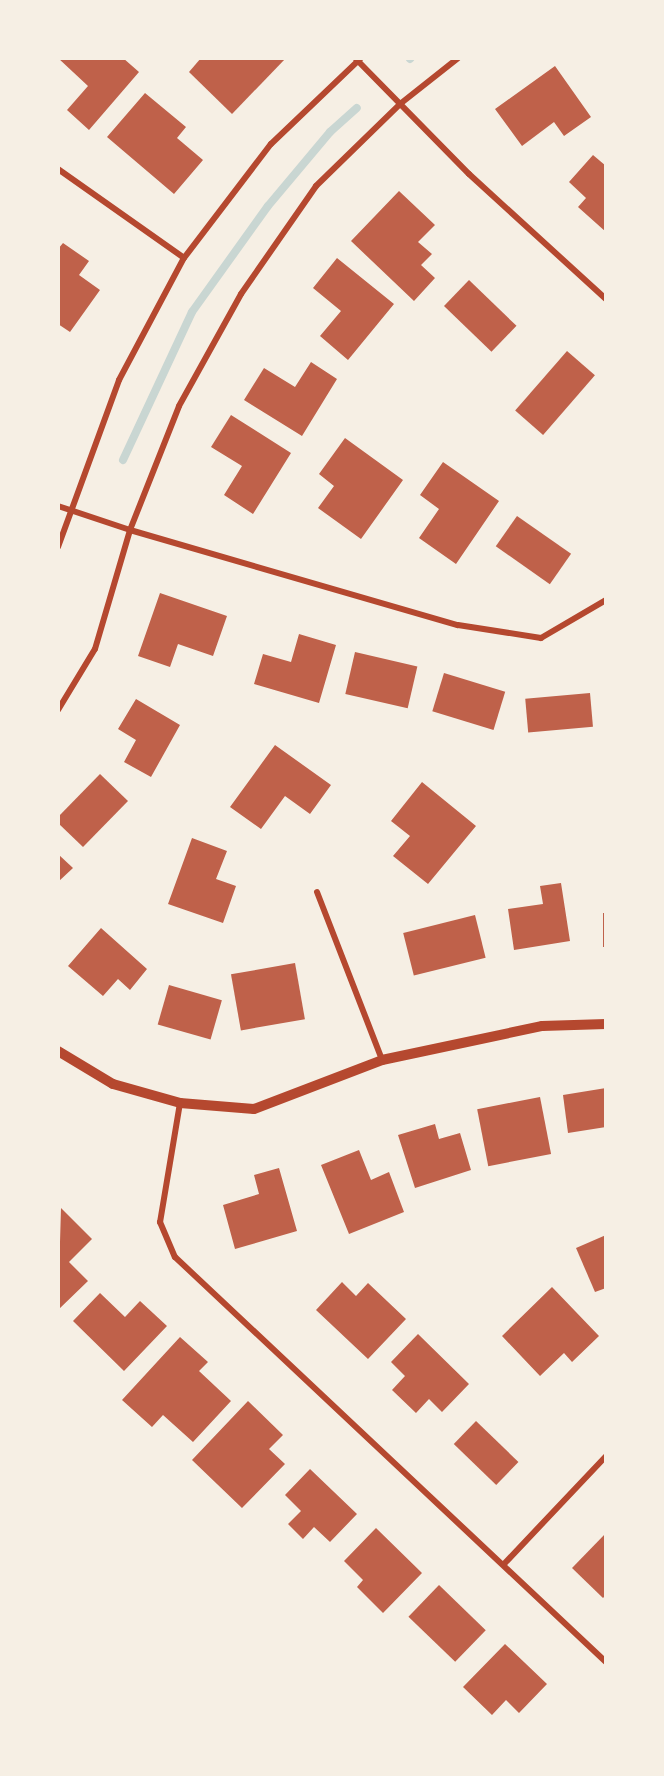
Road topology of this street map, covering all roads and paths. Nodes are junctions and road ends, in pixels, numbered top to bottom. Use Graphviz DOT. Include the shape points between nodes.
graph roads {
  1 [pos="458,58"];
  2 [pos="358,59"];
  3 [pos="400,104"];
  4 [pos="58,169"];
  5 [pos="184,258"];
  6 [pos="606,299"];
  7 [pos="58,506"];
  8 [pos="70,510"];
  9 [pos="130,530"];
  10 [pos="58,547"];
  11 [pos="606,600"];
  12 [pos="58,710"];
  13 [pos="317,892"];
  14 [pos="606,1024"];
  15 [pos="58,1051"];
  16 [pos="382,1060"];
  17 [pos="180,1103"];
  18 [pos="606,1456"];
  19 [pos="504,1564"];
  20 [pos="606,1662"];
  1 -- 3 [label="street"];
  2 -- 3 [label="street"];
  2 -- 5 [label="street" via="271,144"];
  3 -- 6 [label="street" via="469,174"];
  3 -- 9 [label="street" via="316,186 241,294 179,406"];
  4 -- 5 [label="street"];
  5 -- 8 [label="street" via="119,380"];
  7 -- 8 [label="street"];
  8 -- 9 [label="street"];
  8 -- 10 [label="street"];
  9 -- 11 [label="street" via="458,625 540,638"];
  9 -- 12 [label="street" via="95,649"];
  13 -- 16 [label="street"];
  14 -- 16 [label="street" via="542,1026"];
  15 -- 17 [label="street" via="113,1084"];
  16 -- 17 [label="street" via="254,1109"];
  17 -- 19 [label="street" via="160,1222 175,1257"];
  18 -- 19 [label="street"];
  19 -- 20 [label="street"];
}
